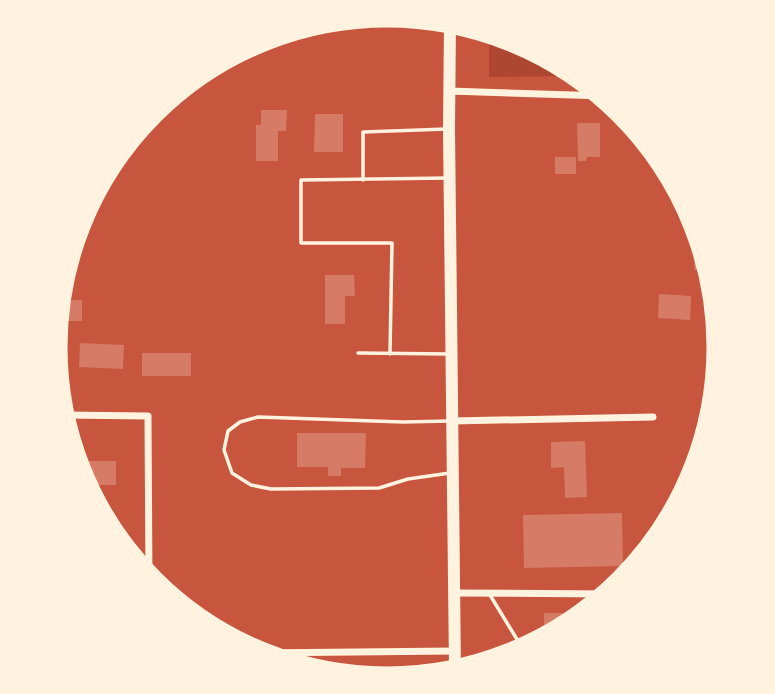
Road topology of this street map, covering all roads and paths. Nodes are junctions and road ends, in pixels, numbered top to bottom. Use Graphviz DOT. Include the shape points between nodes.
graph roads {
  1 [pos="445,28"];
  2 [pos="450,29"];
  3 [pos="448,67"];
  4 [pos="449,91"];
  5 [pos="592,96"];
  6 [pos="449,129"];
  7 [pos="449,178"];
  8 [pos="363,180"];
  9 [pos="358,353"];
  10 [pos="390,354"];
  11 [pos="452,354"];
  12 [pos="70,415"];
  13 [pos="653,417"];
  14 [pos="453,421"];
  15 [pos="453,472"];
  16 [pos="149,566"];
  17 [pos="453,593"];
  18 [pos="490,594"];
  19 [pos="597,594"];
  20 [pos="519,644"];
  21 [pos="455,651"];
  22 [pos="279,653"];
  23 [pos="455,664"];
  1 -- 3 [label="main road"];
  2 -- 3 [label="main road"];
  3 -- 4 [label="main road"];
  4 -- 5 [label="street"];
  4 -- 6 [label="main road"];
  6 -- 7 [label="main road"];
  6 -- 8 [label="lane" via="363,132"];
  7 -- 8 [label="lane"];
  7 -- 11 [label="main road"];
  8 -- 10 [label="lane" via="301,180 301,243 391,243"];
  9 -- 10 [label="lane"];
  10 -- 11 [label="lane"];
  11 -- 14 [label="main road"];
  12 -- 16 [label="street" via="148,416"];
  13 -- 14 [label="street"];
  14 -- 15 [label="main road"];
  14 -- 15 [label="lane" via="258,417 228,431 224,450 232,473 251,485 271,489 379,488"];
  15 -- 17 [label="main road"];
  17 -- 18 [label="street"];
  17 -- 21 [label="main road"];
  18 -- 19 [label="street"];
  18 -- 20 [label="lane"];
  21 -- 22 [label="street"];
  21 -- 23 [label="main road"];
}
